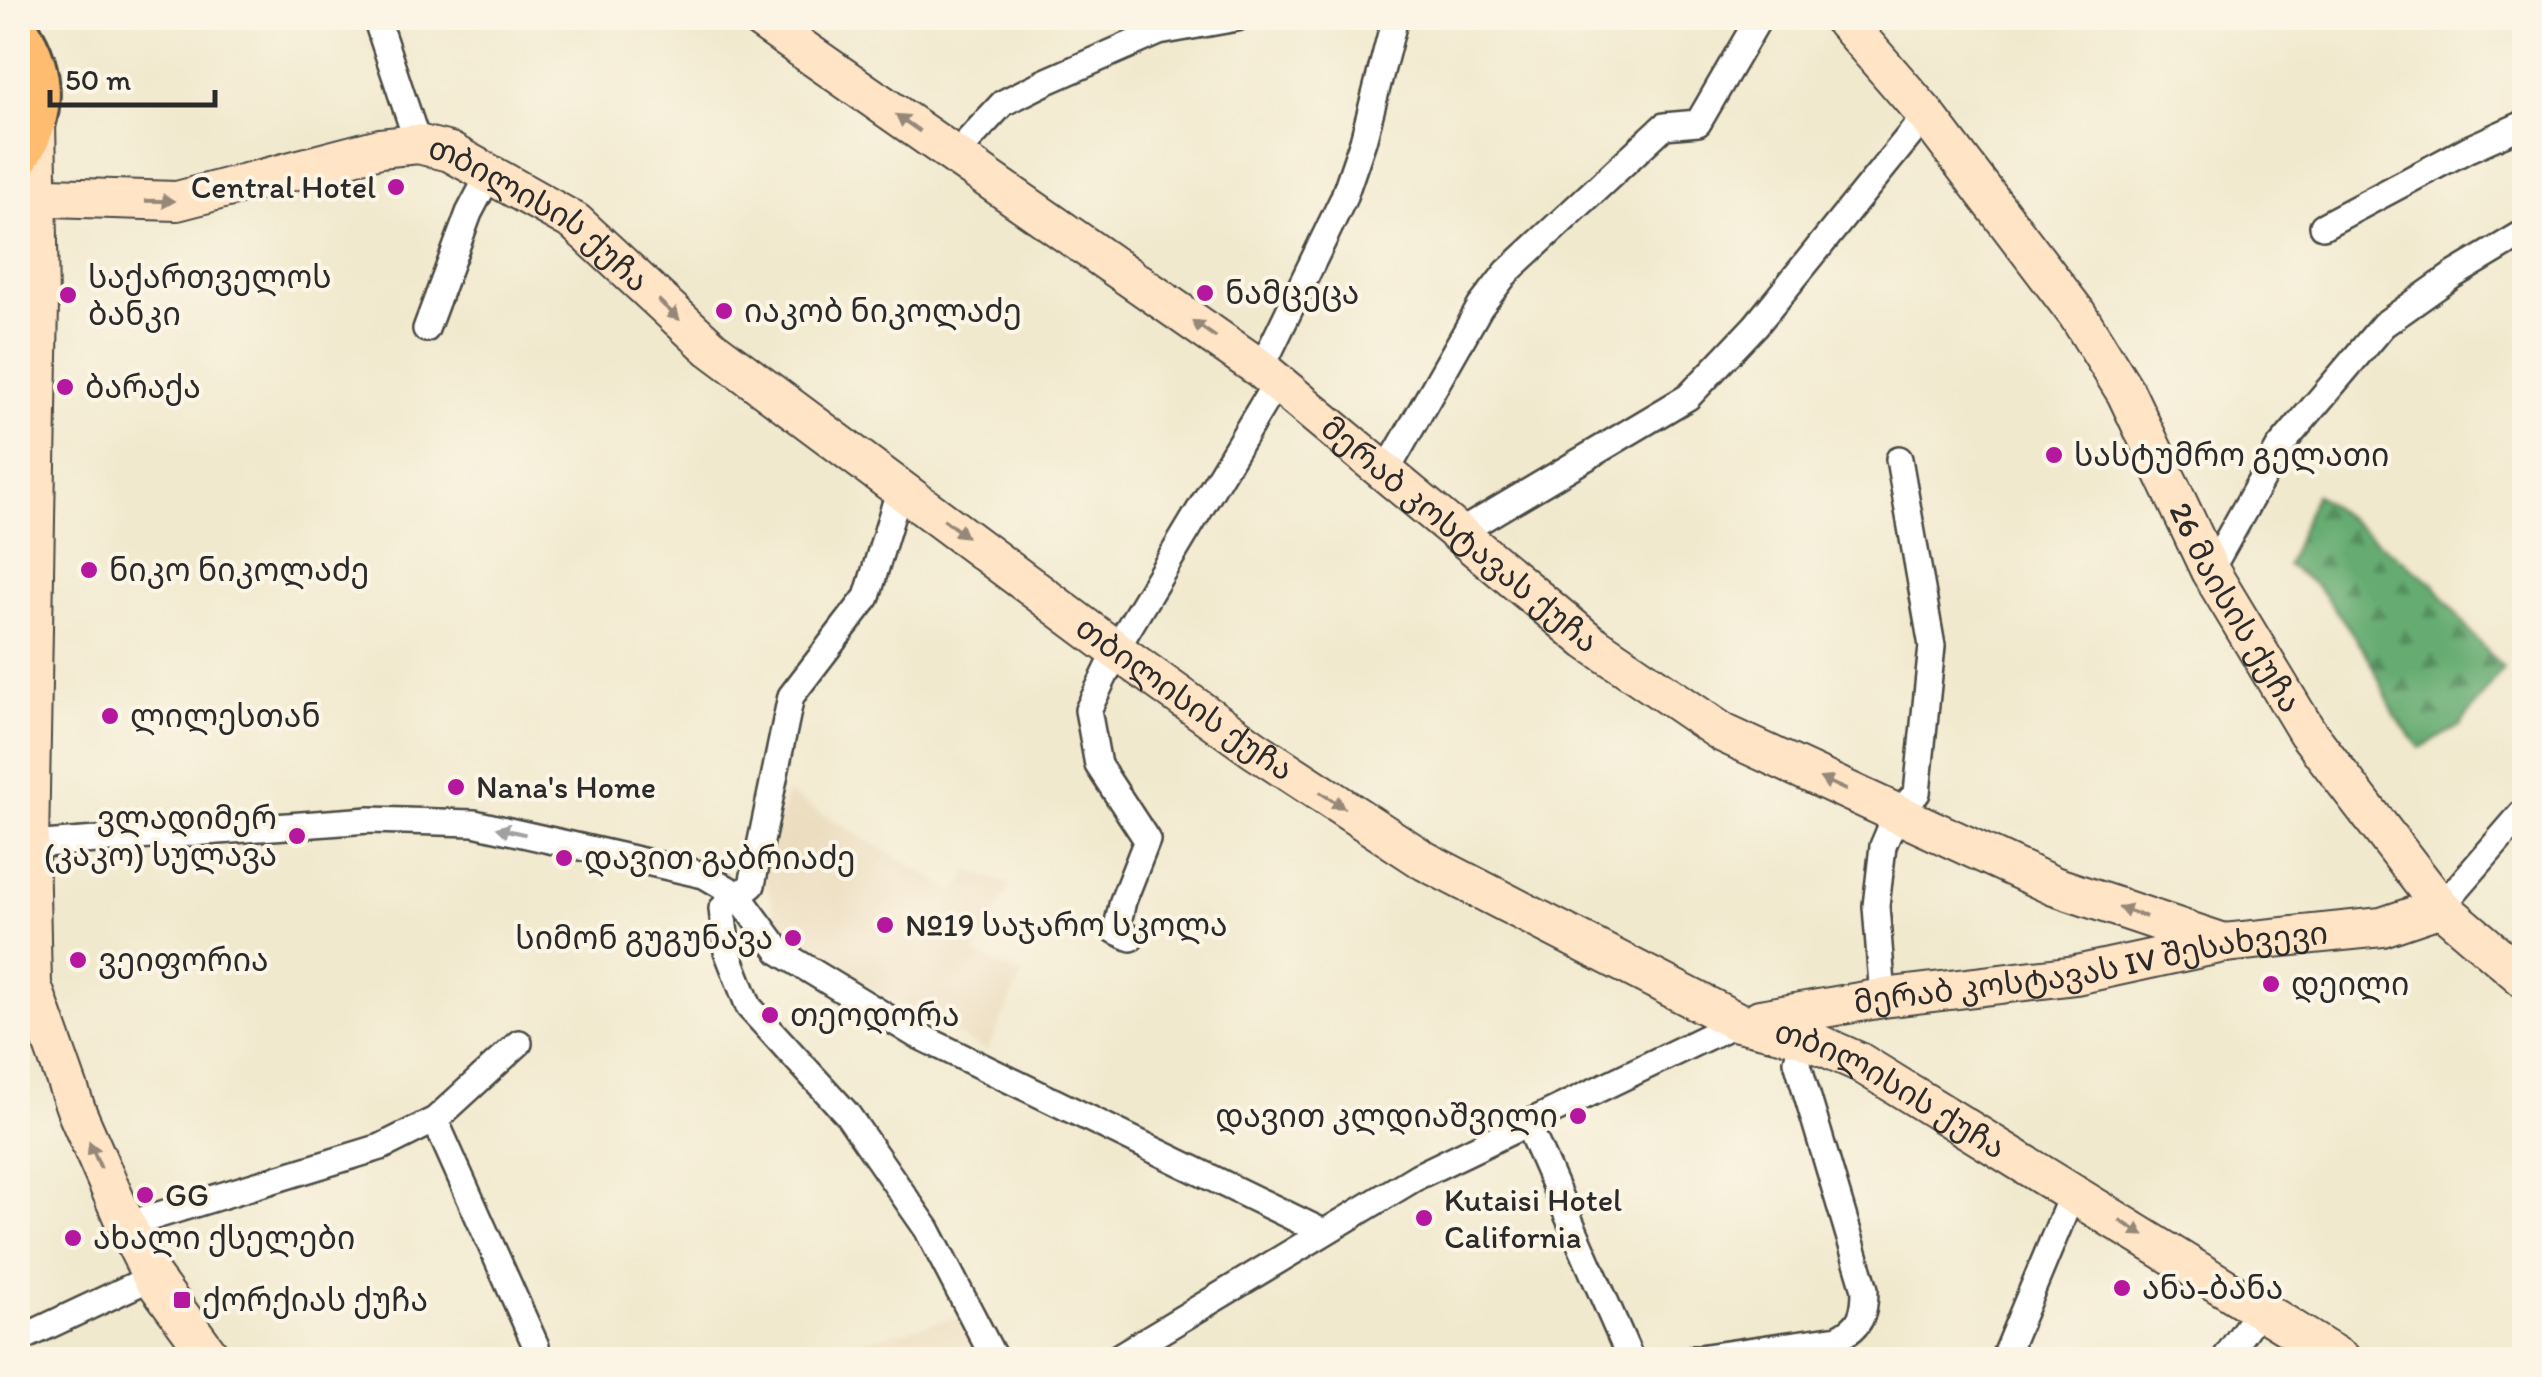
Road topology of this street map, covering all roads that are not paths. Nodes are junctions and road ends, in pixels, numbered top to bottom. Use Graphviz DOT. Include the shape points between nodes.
graph roads {
  1 [pos="376,18"];
  2 [pos="758,18"];
  3 [pos="1237,18"];
  4 [pos="1395,18"];
  5 [pos="1759,18"];
  6 [pos="1842,18"];
  7 [pos="27,33"];
  8 [pos="1926,115"];
  9 [pos="36,118"];
  10 [pos="2524,124"];
  11 [pos="418,144"];
  12 [pos="18,156"];
  13 [pos="954,156"];
  14 [pos="490,172"];
  15 [pos="28,198"];
  16 [pos="2323,226"];
  17 [pos="2524,233"];
  18 [pos="426,329"];
  19 [pos="1269,375"];
  20 [pos="1899,460"];
  21 [pos="1386,472"];
  22 [pos="900,488"];
  23 [pos="1460,533"];
  24 [pos="2210,571"];
  25 [pos="1117,650"];
  26 [pos="2524,811"];
  27 [pos="1898,813"];
  28 [pos="29,844"];
  29 [pos="738,895"];
  30 [pos="2441,907"];
  31 [pos="1131,938"];
  32 [pos="2224,943"];
  33 [pos="2524,978"];
  34 [pos="25,986"];
  35 [pos="1883,998"];
  36 [pos="1738,1022"];
  37 [pos="1808,1025"];
  38 [pos="519,1043"];
  39 [pos="435,1120"];
  40 [pos="1528,1125"];
  41 [pos="2073,1192"];
  42 [pos="126,1224"];
  43 [pos="1323,1232"];
  44 [pos="152,1277"];
  45 [pos="2260,1307"];
  46 [pos="18,1340"];
  47 [pos="536,1346"];
  48 [pos="213,1360"];
  49 [pos="995,1360"];
  50 [pos="1113,1360"];
  51 [pos="1631,1360"];
  52 [pos="1685,1360"];
  53 [pos="2003,1360"];
  54 [pos="2224,1360"];
  55 [pos="2342,1360"];
  1 -- 11 [label="street"];
  13 -- 2 [label="street, მერაბ კოსტავას ქუჩა, one-way"];
  3 -- 13 [label="street" via="1159,32 1045,82 1003,103"];
  4 -- 19 [label="street" via="1343,199"];
  5 -- 21 [label="street" via="1698,123 1664,126 1507,272"];
  6 -- 8 [label="street, 26 მაისის ქუჩა"];
  7 -- 9 [label="main road" via="39,94"];
  8 -- 23 [label="street" via="1756,325 1688,397"];
  8 -- 24 [label="street, 26 მაისის ქუჩა" via="2077,314 2126,393"];
  9 -- 12 [label="main road"];
  9 -- 15 [label="street"];
  10 -- 16 [label="street"];
  11 -- 14 [label="street, თბილისის ქუჩა"];
  15 -- 11 [label="street, თბილისის ქუჩა, one-way" via="178,201"];
  19 -- 13 [label="street, მერაბ კოსტავას ქუჩა, one-way"];
  14 -- 18 [label="street"];
  14 -- 22 [label="street, თბილისის ქუჩა, one-way" via="576,222 711,348"];
  15 -- 28 [label="street" via="39,302"];
  17 -- 24 [label="street" via="2383,325 2279,448"];
  19 -- 21 [label="street, მერაბ კოსტავას ქუჩა"];
  19 -- 25 [label="street"];
  20 -- 27 [label="street" via="1932,646 1917,793"];
  21 -- 23 [label="street, მერაბ კოსტავას ქუჩა"];
  22 -- 25 [label="street, თბილისის ქუჩა, one-way"];
  22 -- 29 [label="street" via="867,596 791,696 752,885"];
  27 -- 23 [label="street, მერაბ კოსტავას ქუჩა, one-way" via="1724,733 1588,641"];
  24 -- 30 [label="street, 26 მაისის ქუჩა" via="2307,732"];
  25 -- 31 [label="street" via="1088,710 1098,764 1147,840 1116,931"];
  25 -- 36 [label="street, თბილისის ქუჩა, one-way" via="1425,861"];
  26 -- 30 [label="street"];
  32 -- 27 [label="street, მერაბ კოსტავას ქუჩა, one-way" via="2054,886"];
  27 -- 35 [label="street" via="1883,846 1876,906"];
  29 -- 28 [label="street, one-way" via="704,875 474,822 370,820"];
  28 -- 34 [label="street"];
  29 -- 43 [label="street" via="780,952 913,1033"];
  29 -- 49 [label="street" via="722,910 726,951 749,1007 847,1114 926,1229"];
  30 -- 32 [label="street, მერაბ კოსტავას IV შესახვევი" via="2382,927"];
  30 -- 33 [label="street, 26 მაისის ქუჩა"];
  32 -- 35 [label="street, მერაბ კოსტავას IV შესახვევი" via="2076,975"];
  42 -- 34 [label="street, one-way"];
  35 -- 37 [label="street, მერაბ კოსტავას IV შესახვევი"];
  36 -- 37 [label="street, მერაბ კოსტავას IV შესახვევი"];
  36 -- 40 [label="street"];
  37 -- 41 [label="street, თბილისის ქუჩა"];
  37 -- 52 [label="street" via="1797,1061 1865,1289 1865,1312 1838,1338"];
  38 -- 39 [label="street"];
  39 -- 42 [label="street" via="381,1147"];
  39 -- 47 [label="street"];
  40 -- 43 [label="street" via="1418,1176"];
  40 -- 51 [label="street"];
  41 -- 45 [label="street, თბილისის ქუჩა, one-way"];
  41 -- 53 [label="street"];
  42 -- 44 [label="street"];
  43 -- 50 [label="street"];
  44 -- 46 [label="street"];
  44 -- 48 [label="street"];
  45 -- 54 [label="street"];
  45 -- 55 [label="street, თბილისის ქუჩა"];
}
